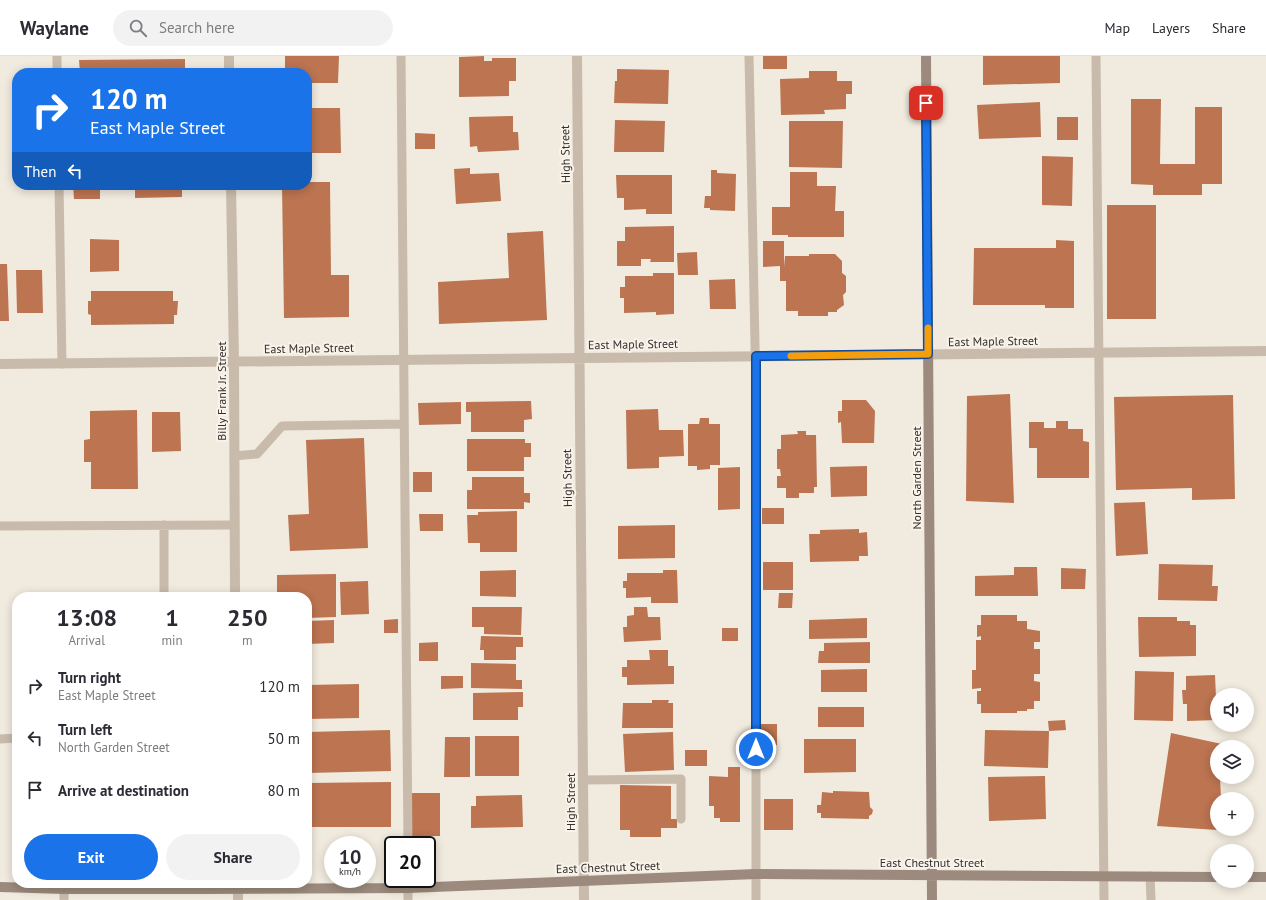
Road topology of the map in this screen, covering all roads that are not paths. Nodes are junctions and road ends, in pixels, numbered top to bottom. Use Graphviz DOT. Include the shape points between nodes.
graph roads {
  1 [pos="57,56"];
  2 [pos="229,56"];
  3 [pos="401,56"];
  4 [pos="577,56"];
  5 [pos="749,56"];
  6 [pos="926,56"];
  7 [pos="1096,56"];
  8 [pos="57,68"];
  9 [pos="229,68"];
  10 [pos="59,190"];
  11 [pos="231,190"];
  12 [pos="1266,351"];
  13 [pos="1099,353"];
  14 [pos="928,354"];
  15 [pos="756,356"];
  16 [pos="579,358"];
  17 [pos="404,360"];
  18 [pos="234,362"];
  19 [pos="0,364"];
  20 [pos="62,364"];
  21 [pos="404,424"];
  22 [pos="234,456"];
  23 [pos="164,525"];
  24 [pos="234,525"];
  25 [pos="0,526"];
  26 [pos="164,592"];
  27 [pos="235,592"];
  28 [pos="12,738"];
  29 [pos="0,739"];
  30 [pos="583,780"];
  31 [pos="681,819"];
  32 [pos="408,836"];
  33 [pos="756,874"];
  34 [pos="932,875"];
  35 [pos="1104,876"];
  36 [pos="1150,876"];
  37 [pos="1210,876"];
  38 [pos="1266,876"];
  39 [pos="1254,877"];
  40 [pos="584,882"];
  41 [pos="384,883"];
  42 [pos="436,883"];
  43 [pos="312,885"];
  44 [pos="0,887"];
  45 [pos="12,887"];
  46 [pos="32,888"];
  47 [pos="122,888"];
  48 [pos="238,888"];
  49 [pos="408,888"];
  50 [pos="64,889"];
  51 [pos="64,900"];
  52 [pos="238,900"];
  53 [pos="408,900"];
  54 [pos="584,900"];
  55 [pos="756,900"];
  56 [pos="932,900"];
  57 [pos="1104,900"];
  58 [pos="1151,900"];
  1 -- 8 [label="lane"];
  2 -- 9 [label="street"];
  3 -- 17 [label="lane"];
  4 -- 16 [label="street, High Street"];
  5 -- 15 [label="lane"];
  6 -- 14 [label="main road, North Garden Street"];
  7 -- 13 [label="lane"];
  10 -- 20 [label="lane"];
  11 -- 18 [label="street, Billy Frank Jr. Street"];
  12 -- 13 [label="street, East Maple Street"];
  13 -- 14 [label="street, East Maple Street"];
  13 -- 35 [label="lane"];
  14 -- 15 [label="street, East Maple Street"];
  14 -- 34 [label="main road, North Garden Street"];
  15 -- 16 [label="street, East Maple Street"];
  15 -- 33 [label="lane"];
  16 -- 17 [label="street, East Maple Street"];
  16 -- 30 [label="street, High Street"];
  17 -- 18 [label="street, East Maple Street"];
  17 -- 21 [label="lane"];
  18 -- 20 [label="street, East Maple Street"];
  18 -- 22 [label="street, Billy Frank Jr. Street"];
  19 -- 20 [label="street, East Maple Street"];
  21 -- 22 [label="lane" via="282,426 257,454"];
  21 -- 32 [label="lane"];
  22 -- 24 [label="street, Billy Frank Jr. Street"];
  23 -- 24 [label="lane"];
  23 -- 25 [label="lane"];
  23 -- 26 [label="lane"];
  24 -- 27 [label="street, Billy Frank Jr. Street"];
  28 -- 29 [label="lane"];
  30 -- 31 [label="lane" via="681,779"];
  30 -- 40 [label="street, High Street"];
  33 -- 34 [label="main road, East Chestnut Street"];
  33 -- 40 [label="main road, East Chestnut Street"];
  33 -- 55 [label="lane"];
  34 -- 35 [label="main road, East Chestnut Street"];
  34 -- 56 [label="main road, North Garden Street"];
  35 -- 36 [label="main road, East Chestnut Street"];
  35 -- 57 [label="lane"];
  36 -- 37 [label="main road, East Chestnut Street"];
  36 -- 58 [label="lane"];
  38 -- 39 [label="main road"];
  40 -- 42 [label="main road, East Chestnut Street"];
  40 -- 54 [label="street, High Street"];
  41 -- 43 [label="main road, East Chestnut Street"];
  44 -- 45 [label="main road, East Chestnut Street"];
  46 -- 50 [label="main road, East Chestnut Street"];
  47 -- 50 [label="main road, East Chestnut Street"];
  48 -- 52 [label="street"];
  49 -- 53 [label="lane"];
  50 -- 51 [label="lane"];
}
